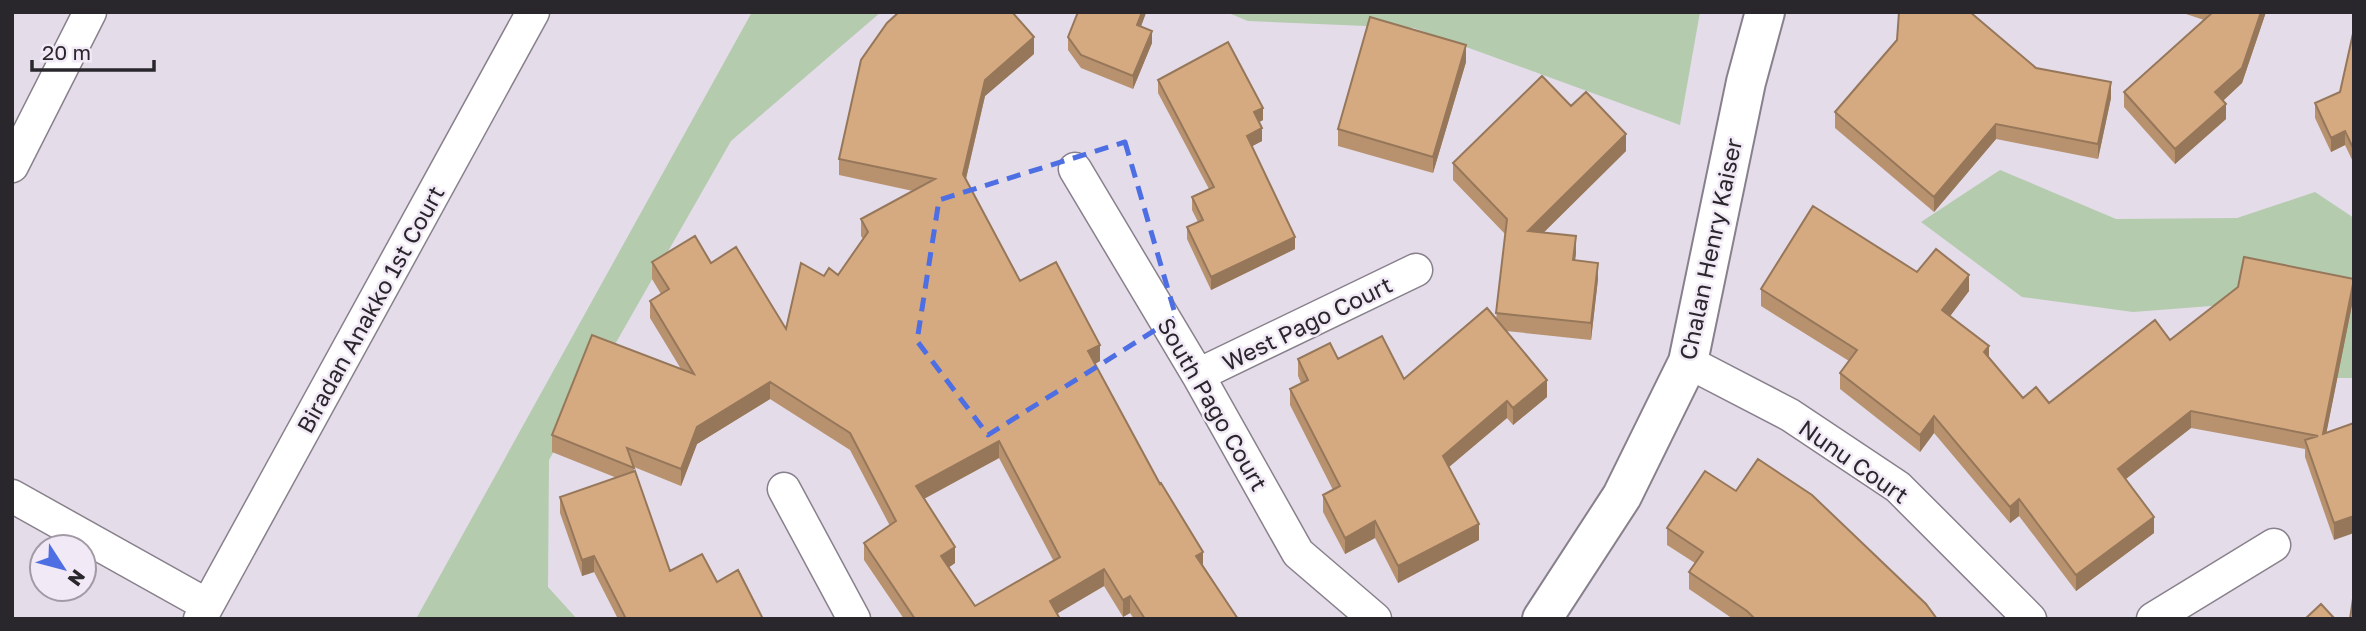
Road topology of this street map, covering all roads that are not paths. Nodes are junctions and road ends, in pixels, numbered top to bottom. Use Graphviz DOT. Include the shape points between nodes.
graph roads {
  1 [pos="90,12"];
  2 [pos="533,12"];
  3 [pos="1765,12"];
  4 [pos="12,166"];
  5 [pos="1075,169"];
  6 [pos="1416,270"];
  7 [pos="1688,362"];
  8 [pos="1198,375"];
  9 [pos="784,489"];
  10 [pos="12,496"];
  11 [pos="2274,545"];
  12 [pos="203,612"];
  13 [pos="854,619"];
  14 [pos="1375,619"];
  15 [pos="1542,619"];
  16 [pos="2030,619"];
  17 [pos="2152,619"];
  1 -- 4 [label="street"];
  2 -- 12 [label="street, Biradan Anakko 1st Court"];
  3 -- 7 [label="street, Chalan Henry Kaiser" via="1746,82"];
  5 -- 8 [label="street, South Pago Court"];
  6 -- 8 [label="street, West Pago Court"];
  7 -- 15 [label="street, Chalan Henry Kaiser" via="1622,496"];
  7 -- 16 [label="street, Nunu Court" via="1790,415 1898,487"];
  8 -- 14 [label="street, South Pago Court" via="1298,553"];
  9 -- 13 [label="street"];
  10 -- 12 [label="street"];
  11 -- 17 [label="street"];
}
